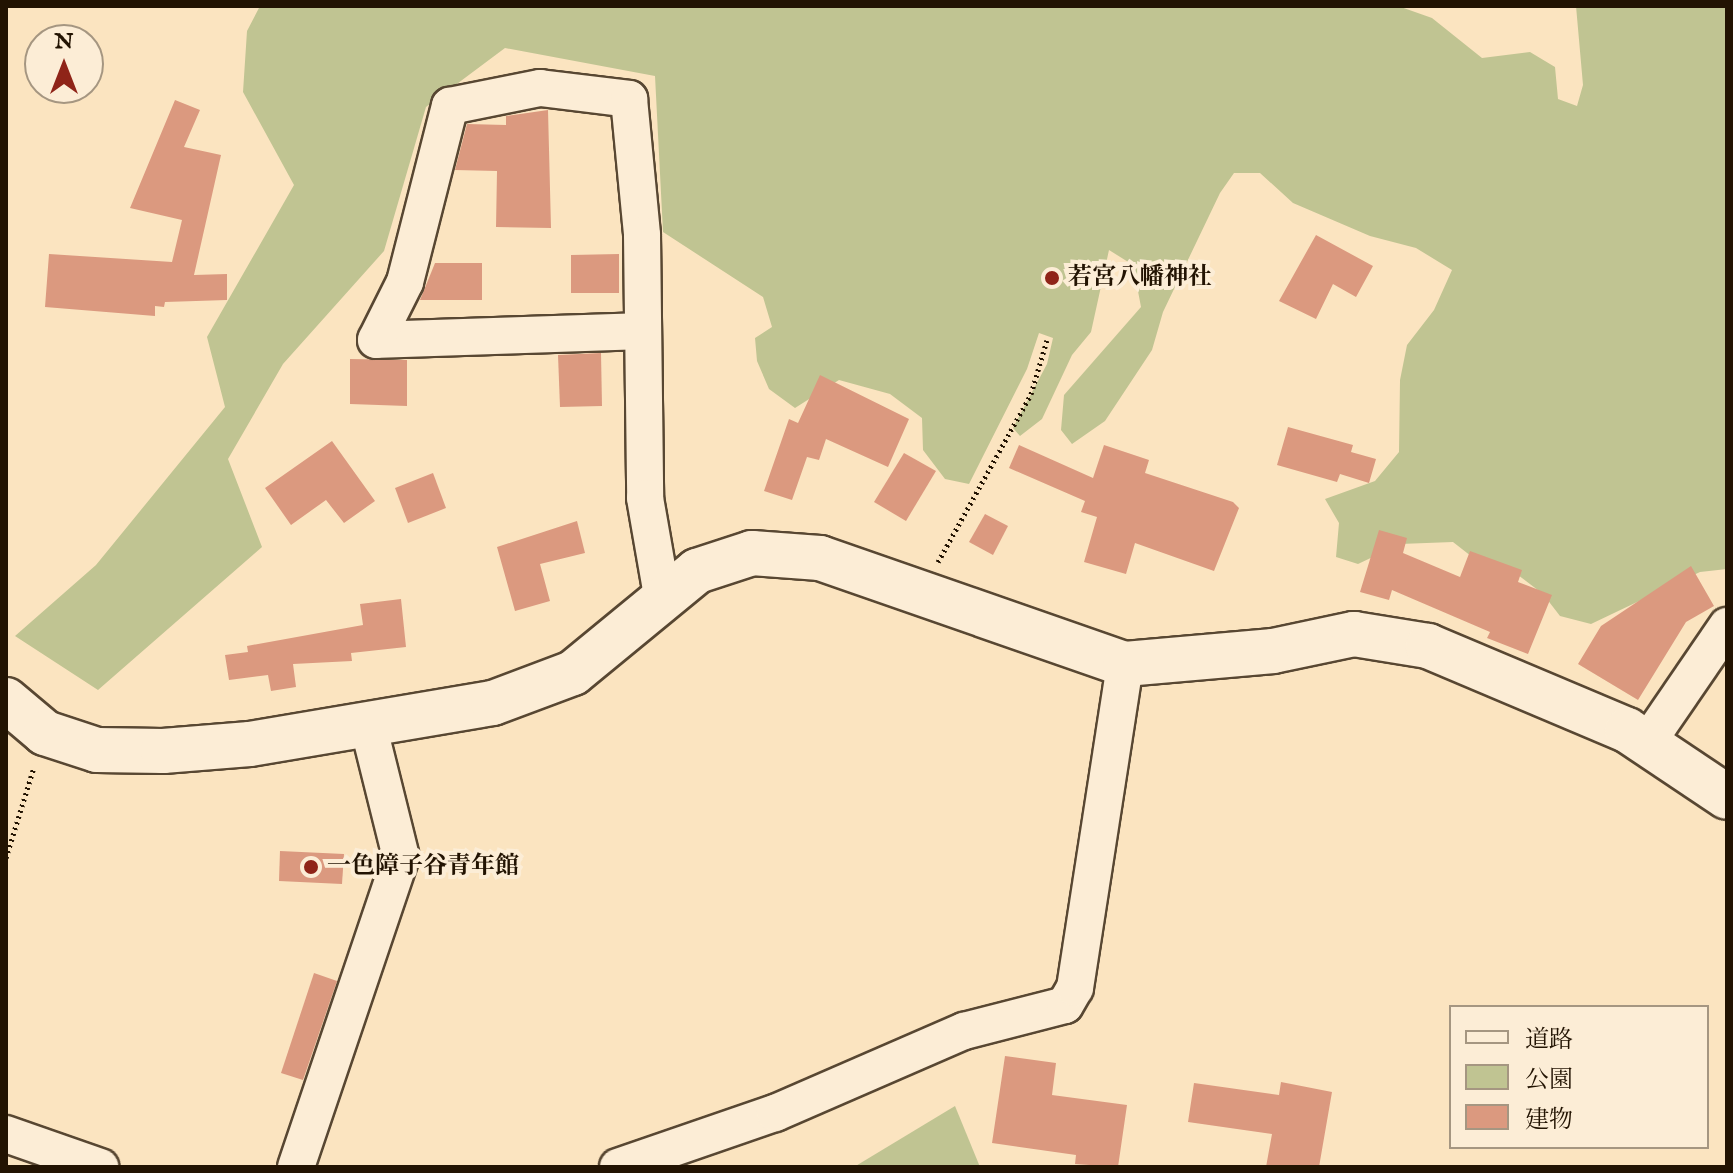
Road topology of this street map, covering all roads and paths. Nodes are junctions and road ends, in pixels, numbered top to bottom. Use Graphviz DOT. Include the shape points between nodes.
graph roads {
  1 [pos="642,331"];
  2 [pos="1047,340"];
  3 [pos="923,597"];
  4 [pos="663,601"];
  5 [pos="1727,626"];
  6 [pos="1125,664"];
  7 [pos="6,700"];
  8 [pos="367,721"];
  9 [pos="45,733"];
  10 [pos="1647,743"];
  11 [pos="1727,797"];
  12 [pos="6,858"];
  13 [pos="6,1134"];
  14 [pos="100,1167"];
  15 [pos="296,1167"];
  16 [pos="618,1167"];
  1 -- 1 [label="street" via="642,235 629,99 540,88 450,106 405,282 376,340"];
  1 -- 4 [label="street" via="645,498"];
  2 -- 3 [label="path" via="1031,394"];
  3 -- 4 [label="street" via="820,558 752,553 697,571"];
  3 -- 6 [label="street"];
  4 -- 8 [label="street" via="573,673 493,703"];
  5 -- 10 [label="street"];
  6 -- 10 [label="street" via="1369,636 1428,646"];
  6 -- 16 [label="street" via="1075,988 1065,1005 964,1031 775,1113"];
  7 -- 9 [label="street"];
  8 -- 9 [label="street" via="250,744 163,751 97,750"];
  8 -- 15 [label="street" via="401,857"];
  9 -- 12 [label="path"];
  10 -- 11 [label="street"];
  13 -- 14 [label="street"];
}
